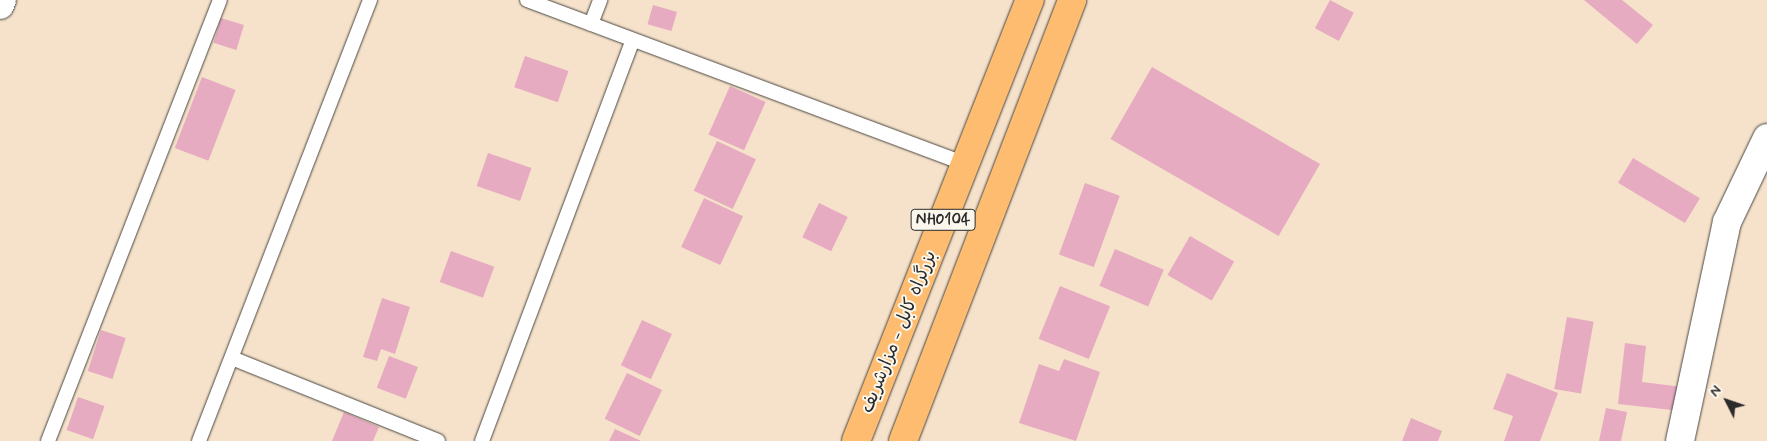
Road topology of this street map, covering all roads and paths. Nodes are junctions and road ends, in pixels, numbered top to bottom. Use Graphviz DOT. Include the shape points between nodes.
graph roads {
  1 [pos="2,0"];
  2 [pos="220,0"];
  3 [pos="370,0"];
  4 [pos="527,0"];
  5 [pos="600,0"];
  6 [pos="1030,0"];
  7 [pos="1072,0"];
  8 [pos="0,5"];
  9 [pos="591,24"];
  10 [pos="632,42"];
  11 [pos="1767,138"];
  12 [pos="965,164"];
  13 [pos="232,358"];
  14 [pos="48,441"];
  15 [pos="199,441"];
  16 [pos="438,441"];
  17 [pos="482,441"];
  18 [pos="856,441"];
  19 [pos="903,441"];
  20 [pos="1680,441"];
  1 -- 8 [label="street"];
  2 -- 14 [label="lane"];
  3 -- 13 [label="lane"];
  4 -- 9 [label="lane"];
  5 -- 9 [label="lane"];
  6 -- 12 [label="highway, بزرگراه کابل - مزارشریف / NH0104"];
  7 -- 19 [label="highway, NH0104"];
  9 -- 10 [label="lane"];
  10 -- 12 [label="lane"];
  10 -- 17 [label="lane"];
  11 -- 20 [label="street" via="1727,222"];
  12 -- 18 [label="highway, بزرگراه کابل - مزارشریف / NH0104"];
  13 -- 15 [label="lane"];
  13 -- 16 [label="lane"];
}
